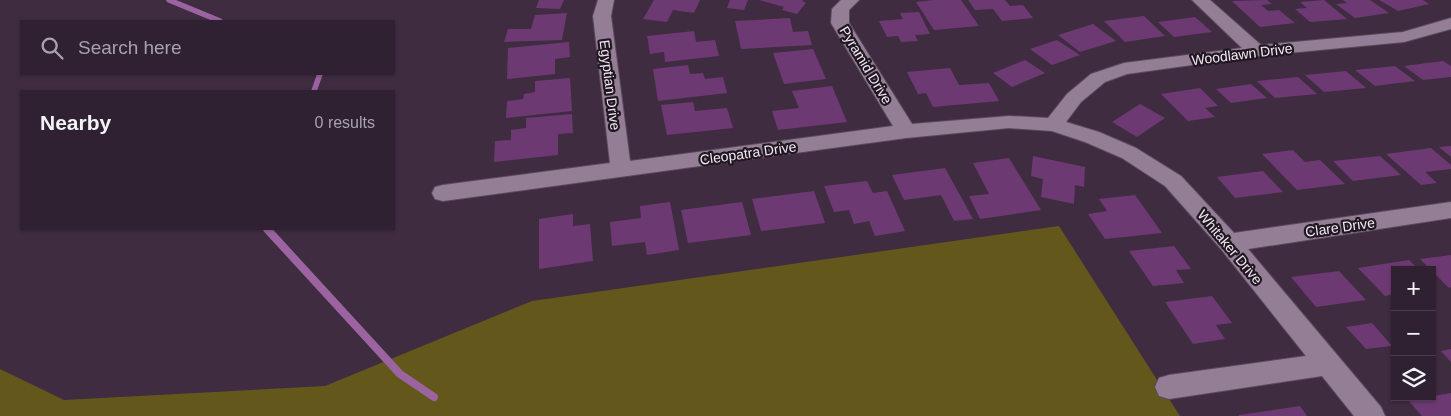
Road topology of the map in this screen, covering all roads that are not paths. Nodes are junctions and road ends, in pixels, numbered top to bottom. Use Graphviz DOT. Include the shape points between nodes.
graph roads {
  1 [pos="606,0"];
  2 [pos="851,0"];
  3 [pos="1200,0"];
  4 [pos="1451,23"];
  5 [pos="1257,51"];
  6 [pos="1053,125"];
  7 [pos="906,131"];
  8 [pos="621,170"];
  9 [pos="443,193"];
  10 [pos="1451,210"];
  11 [pos="1229,243"];
  12 [pos="1327,364"];
  13 [pos="1168,387"];
  14 [pos="1371,416"];
  1 -- 8 [label="street, Egyptian Drive" via="602,16"];
  2 -- 7 [label="street, Pyramid Drive" via="841,9 840,23"];
  3 -- 5 [label="street"];
  4 -- 5 [label="street, Woodlawn Drive" via="1404,36"];
  5 -- 6 [label="street, Woodlawn Drive" via="1124,69 1098,78 1074,98"];
  6 -- 7 [label="street, Cleopatra Drive" via="1009,122"];
  6 -- 11 [label="street, Whitaker Drive" via="1129,153 1173,181"];
  7 -- 8 [label="street, Cleopatra Drive"];
  8 -- 9 [label="street, Cleopatra Drive"];
  10 -- 11 [label="street, Clare Drive"];
  11 -- 12 [label="street, Whitaker Drive"];
  12 -- 13 [label="street"];
  12 -- 14 [label="street, Whitaker Drive"];
}
